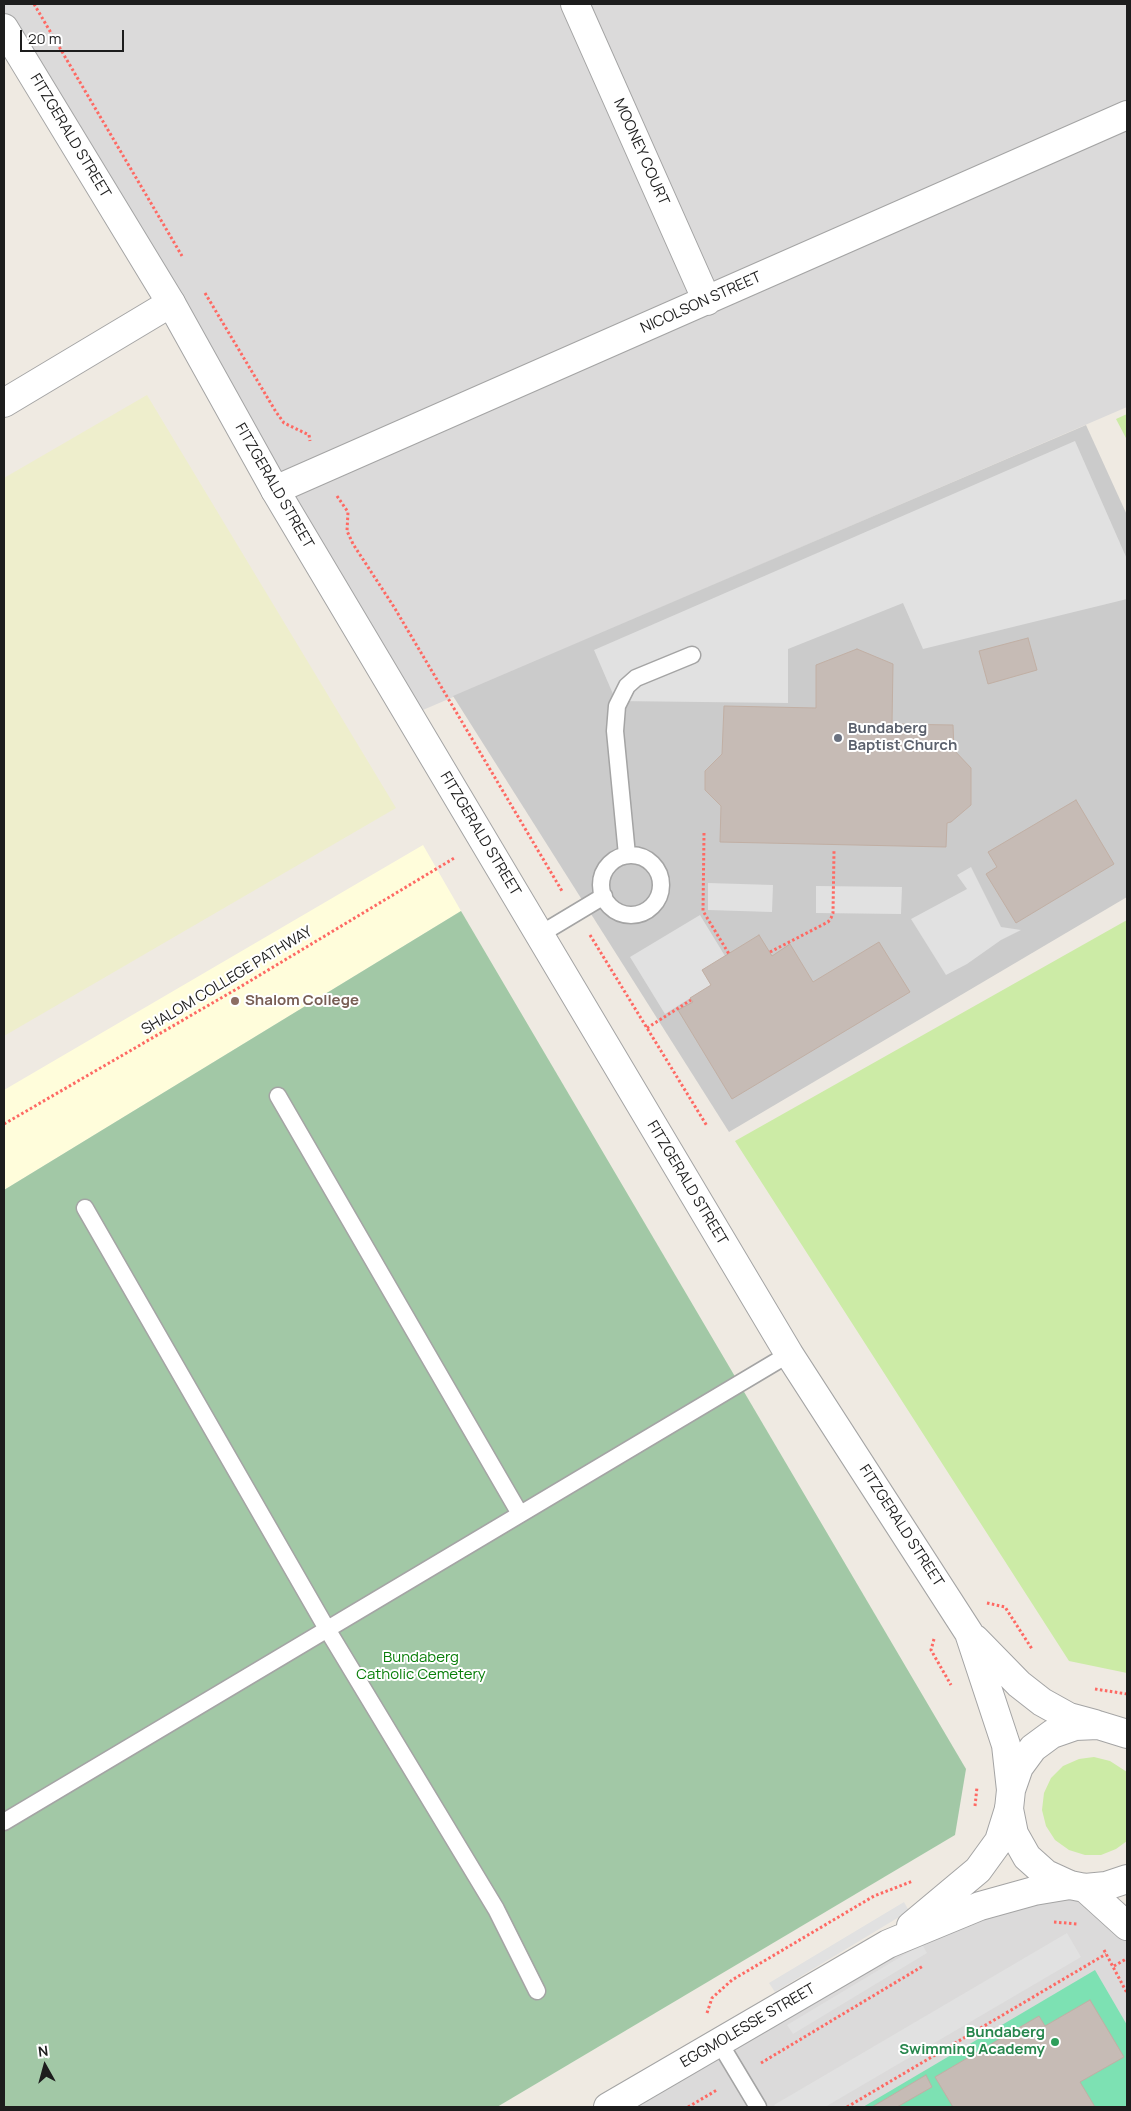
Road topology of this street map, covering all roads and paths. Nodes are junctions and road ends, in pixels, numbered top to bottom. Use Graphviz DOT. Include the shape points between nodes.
graph roads {
  1 [pos="34,4"];
  2 [pos="575,4"];
  3 [pos="4,28"];
  4 [pos="49,28"];
  5 [pos="1127,115"];
  6 [pos="707,301"];
  7 [pos="171,303"];
  8 [pos="4,403"];
  9 [pos="275,490"];
  10 [pos="692,655"];
  11 [pos="704,833"];
  12 [pos="834,851"];
  13 [pos="461,854"];
  14 [pos="627,855"];
  15 [pos="561,890"];
  16 [pos="604,896"];
  17 [pos="576,913"];
  18 [pos="539,935"];
  19 [pos="770,952"];
  20 [pos="729,954"];
  21 [pos="691,1000"];
  22 [pos="647,1028"];
  23 [pos="278,1096"];
  24 [pos="4,1124"];
  25 [pos="707,1126"];
  26 [pos="85,1208"];
  27 [pos="789,1354"];
  28 [pos="520,1514"];
  29 [pos="1005,1607"];
  30 [pos="327,1629"];
  31 [pos="969,1633"];
  32 [pos="931,1650"];
  33 [pos="1033,1650"];
  34 [pos="1088,1688"];
  35 [pos="954,1690"];
  36 [pos="1127,1694"];
  37 [pos="1098,1725"];
  38 [pos="1127,1734"];
  39 [pos="977,1783"];
  40 [pos="1010,1799"];
  41 [pos="974,1808"];
  42 [pos="4,1822"];
  43 [pos="920,1877"];
  44 [pos="1127,1879"];
  45 [pos="1077,1886"];
  46 [pos="1045,1921"];
  47 [pos="1127,1926"];
  48 [pos="1085,1927"];
  49 [pos="888,1944"];
  50 [pos="1101,1946"];
  51 [pos="1106,1954"];
  52 [pos="1126,1959"];
  53 [pos="928,1963"];
  54 [pos="1114,1966"];
  55 [pos="537,1991"];
  56 [pos="1127,1993"];
  57 [pos="712,1998"];
  58 [pos="719,2042"];
  59 [pos="740,2076"];
  60 [pos="608,2107"];
  61 [pos="688,2107"];
  62 [pos="758,2107"];
  63 [pos="848,2107"];
  1 -- 4 [label="path"];
  2 -- 6 [label="street, MOONEY COURT"];
  3 -- 7 [label="street, FITZGERALD STREET"];
  5 -- 6 [label="street, NICOLSON STREET"];
  6 -- 9 [label="street, NICOLSON STREET"];
  7 -- 8 [label="street"];
  7 -- 9 [label="street, FITZGERALD STREET"];
  9 -- 18 [label="street, FITZGERALD STREET"];
  10 -- 14 [label="lane" via="636,678 617,706 615,731"];
  11 -- 20 [label="path" via="703,911"];
  12 -- 19 [label="path" via="831,918"];
  13 -- 24 [label="path, SHALOM COLLEGE PATHWAY" via="240,988"];
  14 -- 16 [label="lane" via="605,870"];
  14 -- 16 [label="lane" via="636,855 652,863 661,879 659,896 654,904 638,914 617,911"];
  15 -- 17 [label="path"];
  16 -- 17 [label="lane"];
  17 -- 18 [label="lane"];
  17 -- 22 [label="path"];
  18 -- 27 [label="street, FITZGERALD STREET"];
  21 -- 22 [label="path"];
  22 -- 25 [label="path"];
  23 -- 28 [label="lane"];
  26 -- 30 [label="lane"];
  27 -- 28 [label="lane"];
  27 -- 31 [label="street, FITZGERALD STREET"];
  28 -- 30 [label="lane"];
  29 -- 33 [label="path"];
  30 -- 42 [label="lane"];
  30 -- 55 [label="lane" via="496,1909"];
  31 -- 37 [label="street" via="1019,1684 1042,1702 1069,1717"];
  31 -- 40 [label="street" via="1006,1745"];
  32 -- 35 [label="path"];
  34 -- 36 [label="path"];
  37 -- 38 [label="street"];
  37 -- 40 [label="street" via="1075,1726 1052,1734 1033,1748 1019,1767"];
  39 -- 41 [label="path"];
  40 -- 45 [label="street" via="1014,1834 1026,1857 1046,1874"];
  40 -- 49 [label="street" via="999,1840 978,1870"];
  43 -- 57 [label="path" via="874,1896 732,1980"];
  44 -- 45 [label="street" via="1106,1886"];
  45 -- 47 [label="street"];
  45 -- 49 [label="street" via="1034,1891 980,1906"];
  46 -- 48 [label="path"];
  49 -- 58 [label="street, EGGMOLESSE STREET"];
  50 -- 51 [label="path"];
  51 -- 54 [label="path"];
  51 -- 63 [label="path"];
  52 -- 54 [label="path"];
  53 -- 59 [label="path"];
  54 -- 56 [label="path"];
  58 -- 59 [label="lane"];
  58 -- 60 [label="street, EGGMOLESSE STREET"];
  59 -- 61 [label="path"];
  59 -- 62 [label="lane"];
}
